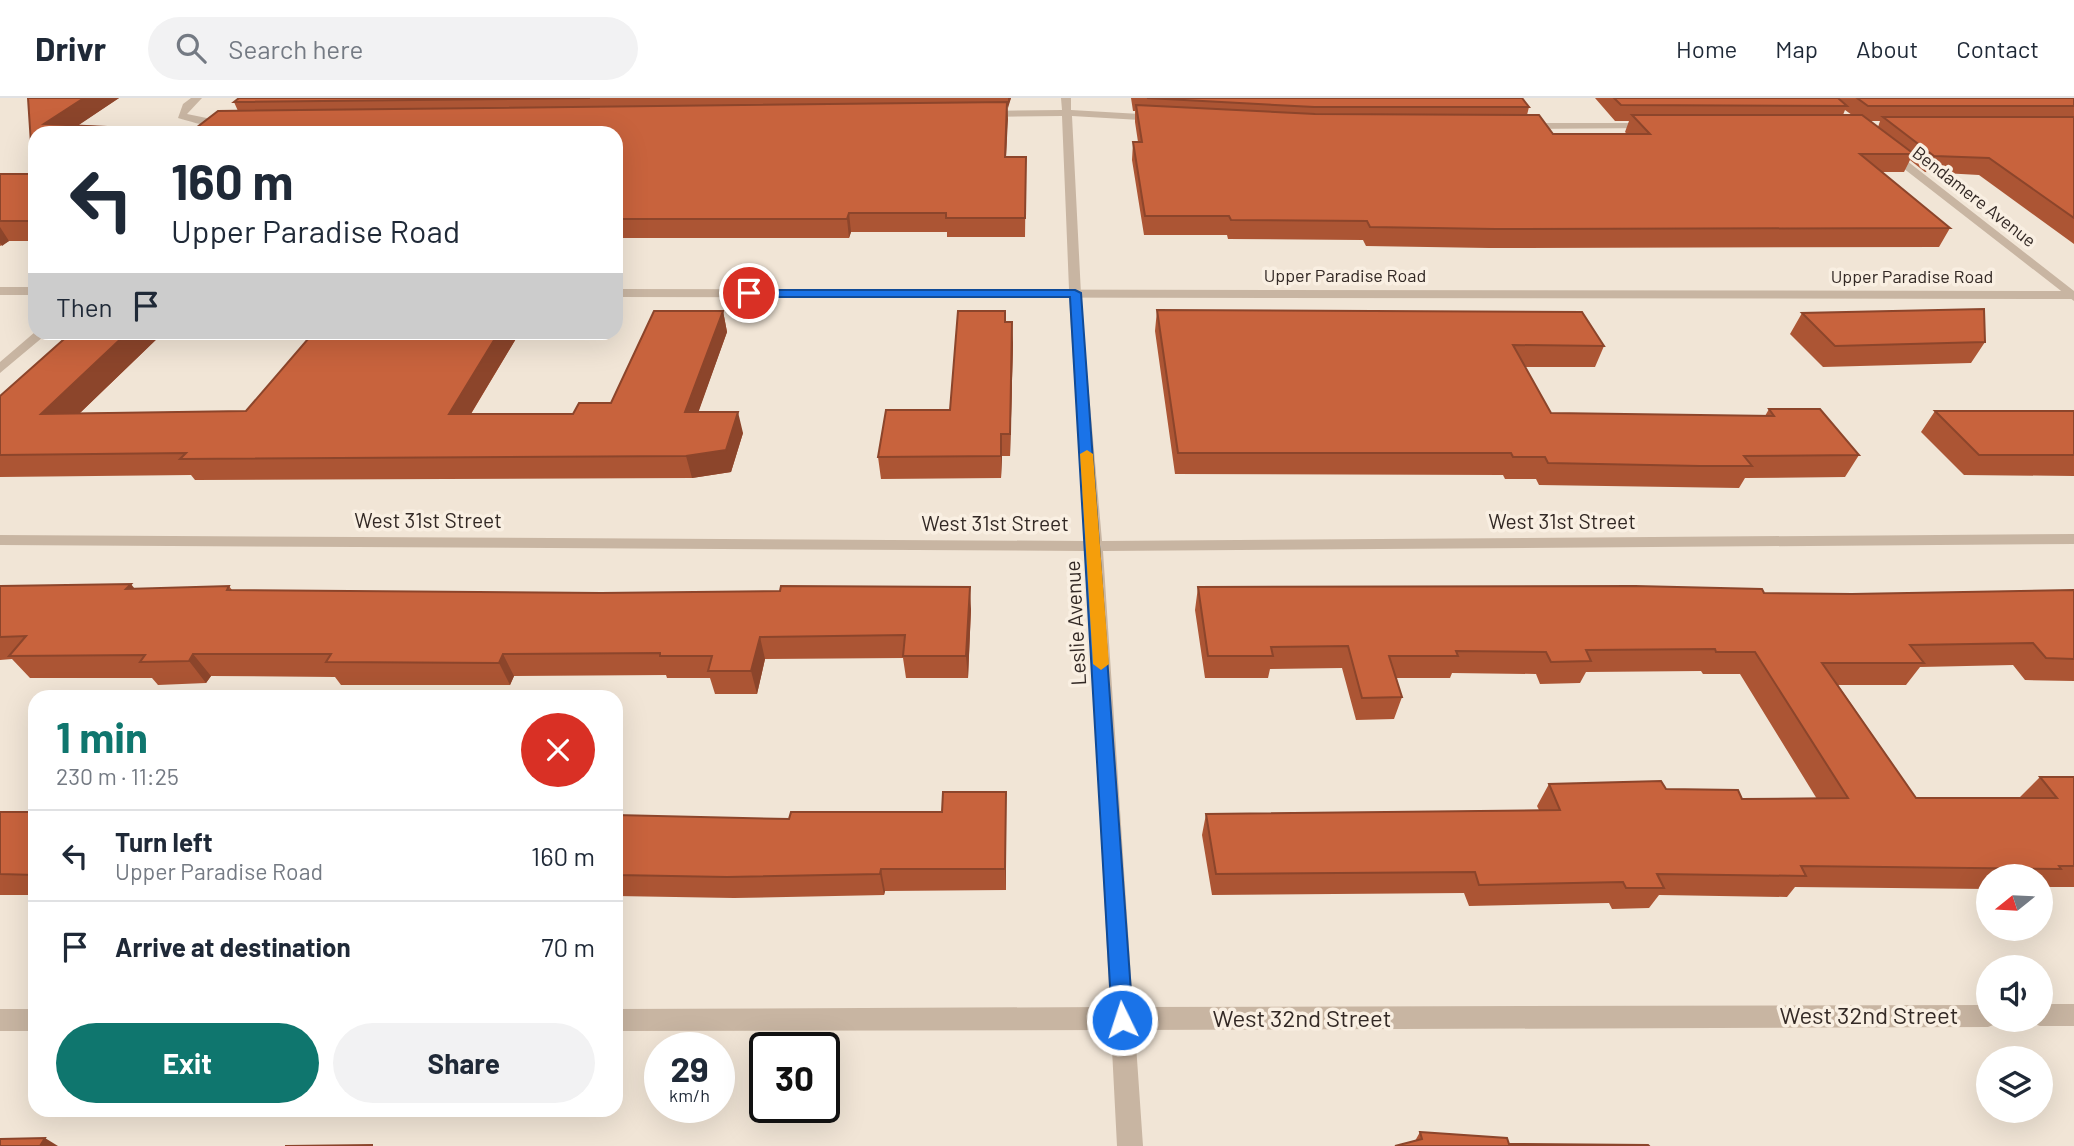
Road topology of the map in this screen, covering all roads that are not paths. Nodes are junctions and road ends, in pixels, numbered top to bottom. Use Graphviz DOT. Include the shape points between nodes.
graph roads {
  1 [pos="197,98"];
  2 [pos="1066,106"];
  3 [pos="970,114"];
  4 [pos="1176,119"];
  5 [pos="237,123"];
  6 [pos="1505,126"];
  7 [pos="1658,126"];
  8 [pos="1879,144"];
  9 [pos="0,291"];
  10 [pos="28,291"];
  11 [pos="623,293"];
  12 [pos="1075,293"];
  13 [pos="2073,296"];
  14 [pos="34,340"];
  15 [pos="0,369"];
  16 [pos="2074,539"];
  17 [pos="0,540"];
  18 [pos="1094,546"];
  19 [pos="2053,1015"];
  20 [pos="2074,1015"];
  21 [pos="1976,1016"];
  22 [pos="0,1020"];
  23 [pos="28,1020"];
  24 [pos="623,1020"];
  25 [pos="1122,1020"];
  26 [pos="1130,1146"];
  1 -- 5 [label="street" via="181,116"];
  2 -- 3 [label="street"];
  2 -- 4 [label="street"];
  2 -- 12 [label="street, Leslie Avenue"];
  6 -- 7 [label="street"];
  8 -- 13 [label="street, Bendamere Avenue"];
  9 -- 10 [label="street"];
  11 -- 12 [label="street, Upper Paradise Road"];
  12 -- 13 [label="street, Upper Paradise Road"];
  12 -- 18 [label="street, Leslie Avenue"];
  14 -- 15 [label="street"];
  16 -- 18 [label="street, West 31st Street"];
  17 -- 18 [label="street, West 31st Street"];
  18 -- 25 [label="street, Leslie Avenue"];
  19 -- 20 [label="street"];
  21 -- 25 [label="street, West 32nd Street"];
  22 -- 23 [label="street"];
  24 -- 25 [label="street, West 32nd Street"];
  25 -- 26 [label="street, Leslie Avenue"];
}
